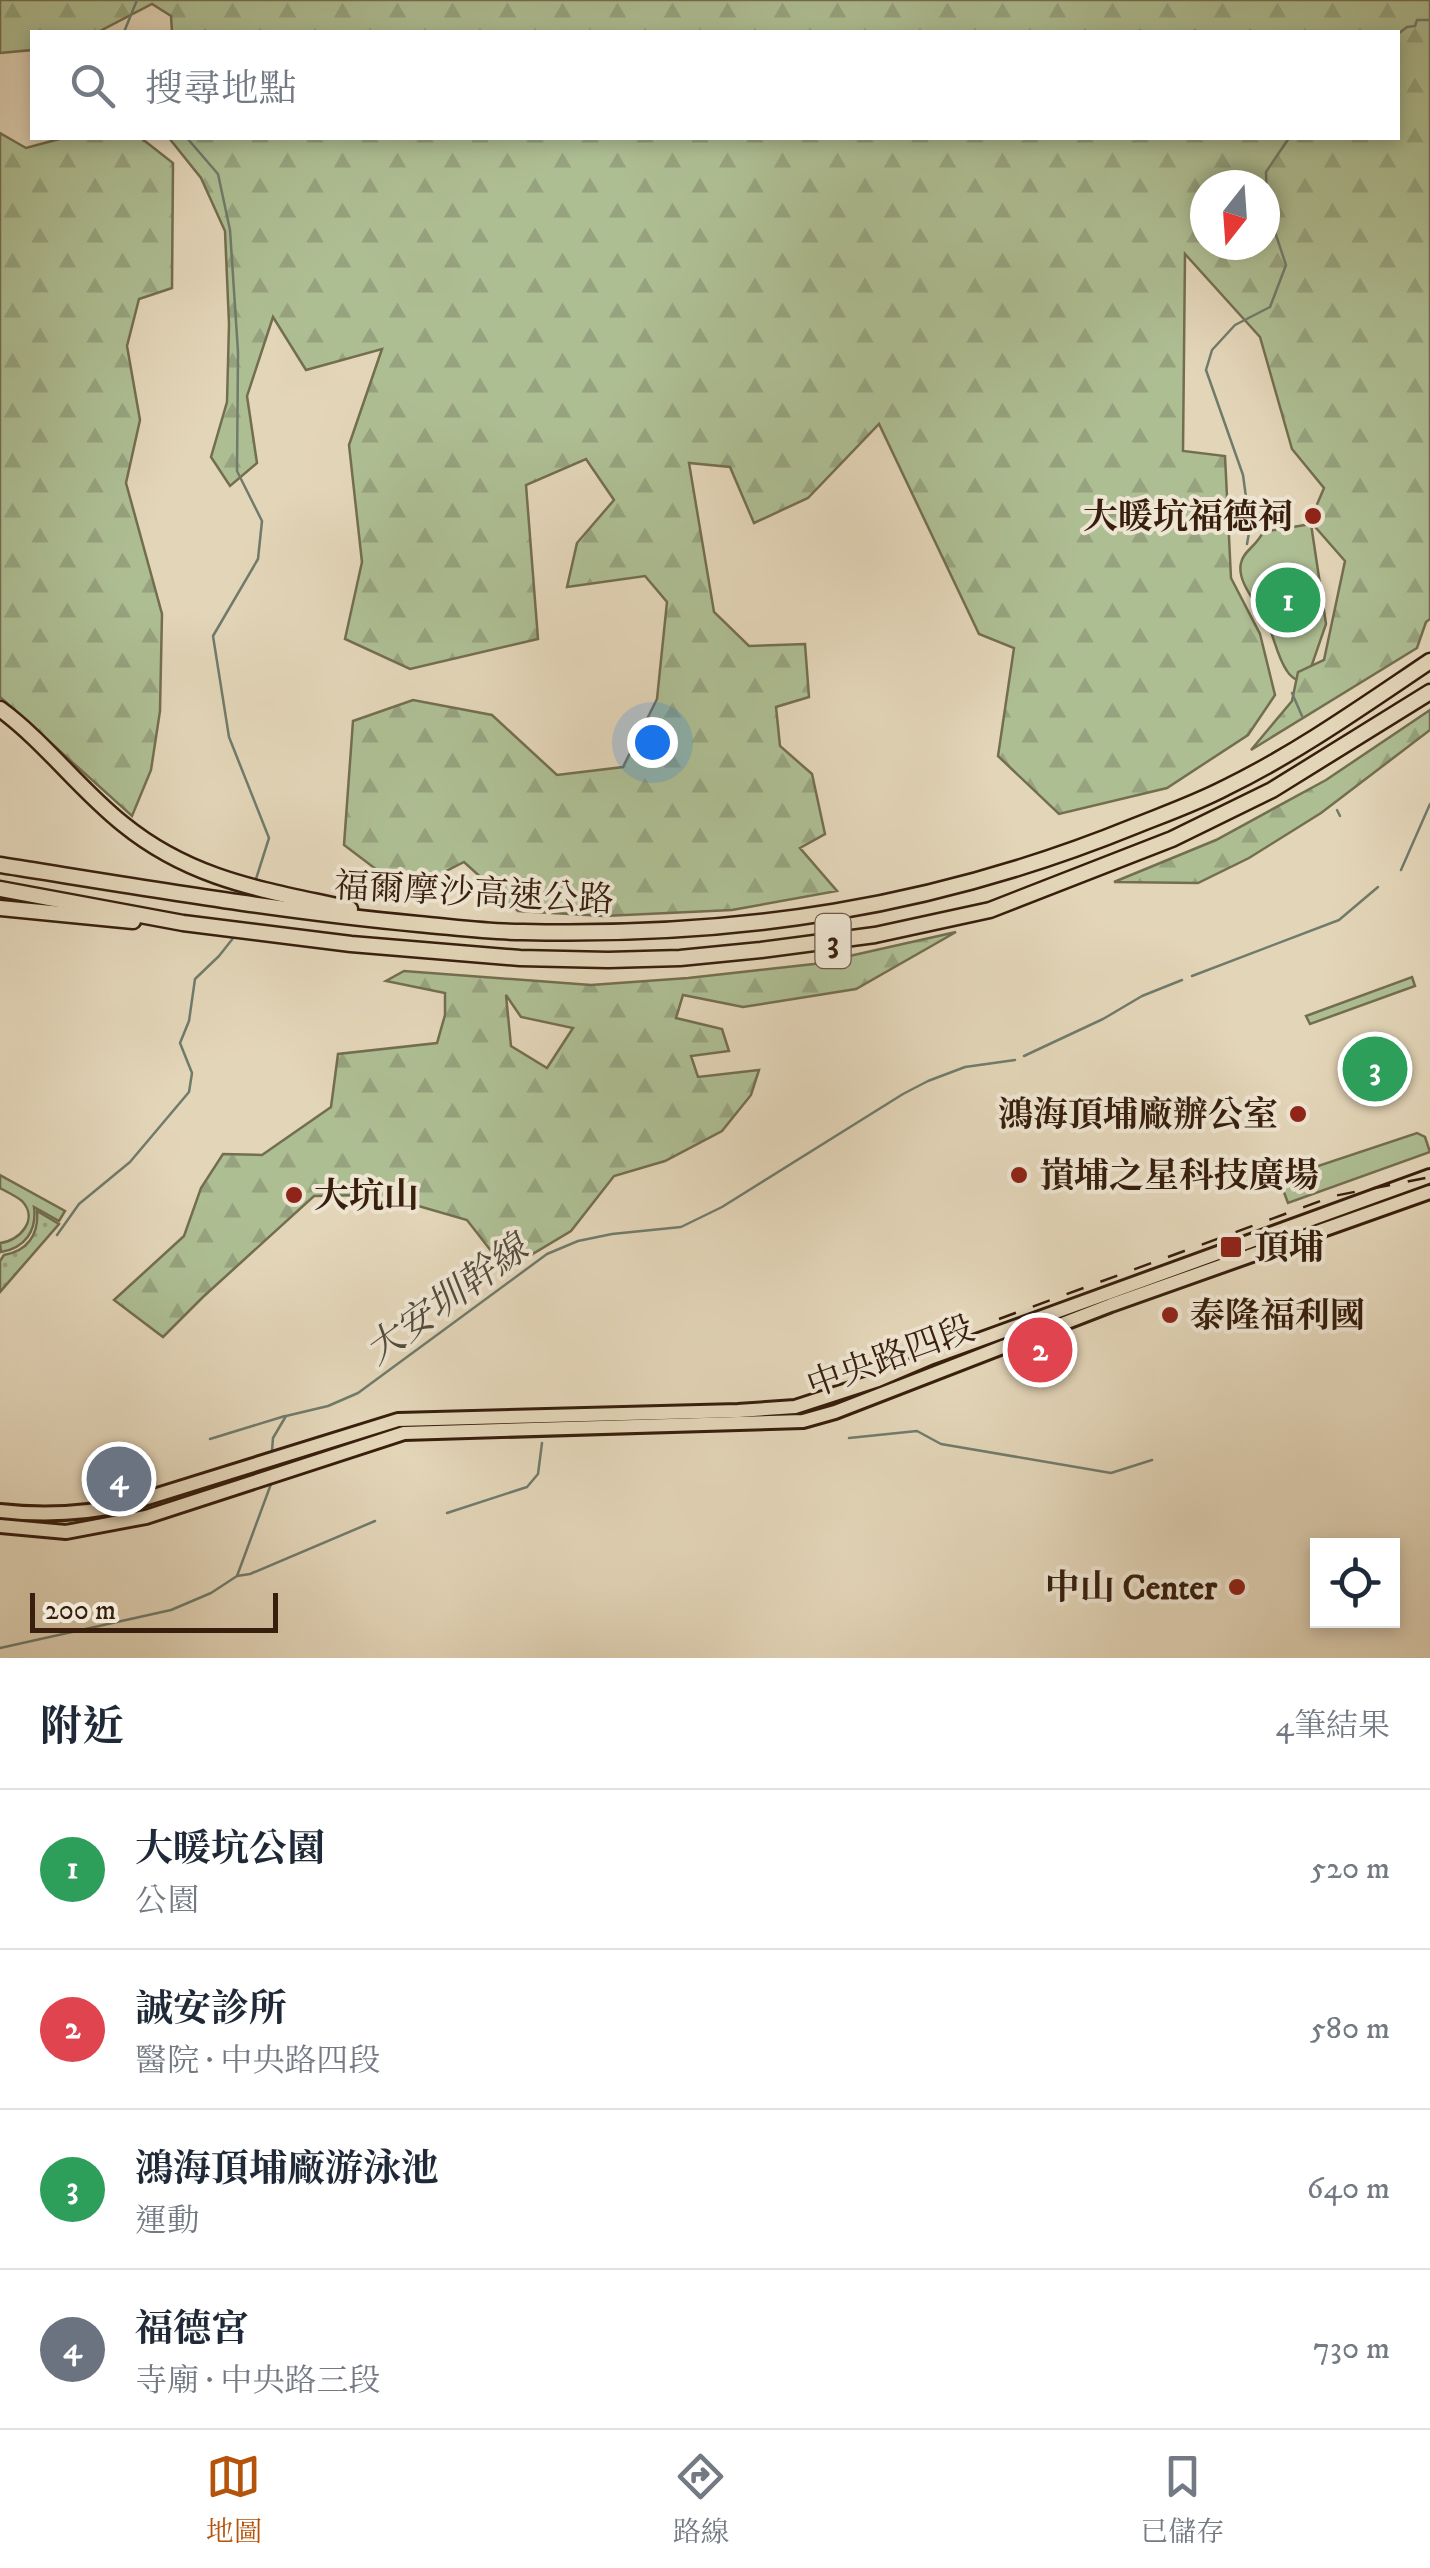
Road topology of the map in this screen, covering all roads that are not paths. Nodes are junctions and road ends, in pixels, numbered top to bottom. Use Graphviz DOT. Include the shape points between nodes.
graph roads {
  1 [pos="1430,661"];
  2 [pos="1430,692"];
  3 [pos="0,709"];
  4 [pos="0,865"];
  5 [pos="0,889"];
  6 [pos="0,908"];
  7 [pos="184,924"];
  8 [pos="519,932"];
  9 [pos="1430,1176"];
  10 [pos="1430,1192"];
  11 [pos="279,1465"];
  12 [pos="0,1511"];
  13 [pos="0,1526"];
  1 -- 8 [label="highway, 福爾摩沙高速公路 / 3" via="1309,742 1225,788 994,877 880,906 764,924"];
  2 -- 7 [label="highway, 福爾摩沙高速公路 / 3" via="1272,790 1172,839 990,910 875,935 608,960 351,944"];
  3 -- 8 [label="highway" via="123,824 208,874 358,911"];
  4 -- 8 [label="highway, 福爾摩沙高速公路 / 3" via="357,918"];
  5 -- 7 [label="highway, 福爾摩沙高速公路 / 3"];
  6 -- 7 [label="highway"];
  9 -- 11 [label="main road, 中央路四段" via="795,1407 398,1420"];
  10 -- 11 [label="main road, 中央路四段" via="821,1416 404,1432"];
  11 -- 12 [label="main road" via="106,1509"];
  11 -- 13 [label="main road" via="118,1523 66,1532"];
}
